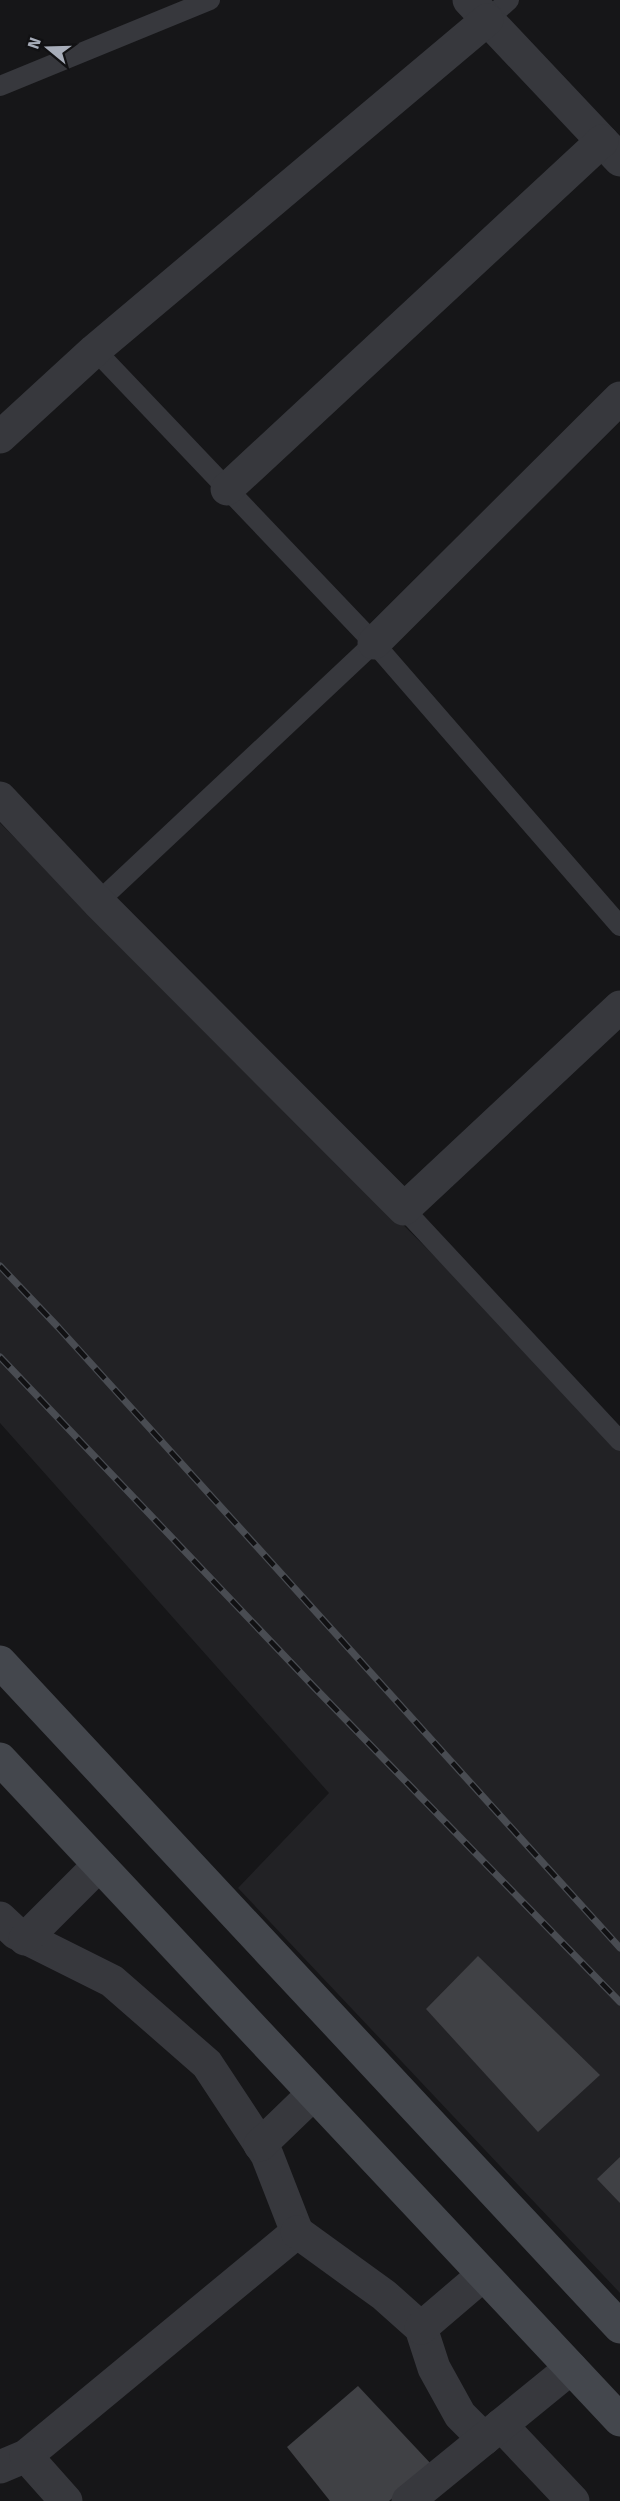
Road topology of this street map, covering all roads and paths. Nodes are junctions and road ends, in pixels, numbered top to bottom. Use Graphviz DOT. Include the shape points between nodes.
graph roads {
  1 [pos="210,0"];
  2 [pos="488,7"];
  3 [pos="0,86"];
  4 [pos="611,151"];
  5 [pos="95,350"];
  6 [pos="620,398"];
  7 [pos="0,436"];
  8 [pos="227,489"];
  9 [pos="374,643"];
  10 [pos="0,798"];
  11 [pos="98,902"];
  12 [pos="620,926"];
  13 [pos="620,1006"];
  14 [pos="404,1209"];
  15 [pos="620,1441"];
  16 [pos="0,1662"];
  17 [pos="0,1759"];
  18 [pos="99,1865"];
  19 [pos="0,1918"];
  20 [pos="26,1939"];
  21 [pos="313,2094"];
  22 [pos="260,2145"];
  23 [pos="297,2232"];
  24 [pos="483,2275"];
  25 [pos="620,2327"];
  26 [pos="421,2328"];
  27 [pos="571,2368"];
  28 [pos="620,2420"];
  29 [pos="493,2432"];
  30 [pos="13,2462"];
  31 [pos="66,2501"];
  32 [pos="408,2501"];
  33 [pos="573,2501"];
  1 -- 3 [label="lane"];
  2 -- 4 [label="street"];
  2 -- 5 [label="street"];
  4 -- 8 [label="street"];
  5 -- 7 [label="street"];
  5 -- 8 [label="lane"];
  6 -- 9 [label="street"];
  8 -- 9 [label="lane"];
  9 -- 11 [label="lane"];
  9 -- 12 [label="lane"];
  10 -- 11 [label="street"];
  11 -- 14 [label="street"];
  13 -- 14 [label="street"];
  14 -- 15 [label="lane"];
  16 -- 25 [label="main road"];
  17 -- 18 [label="main road"];
  18 -- 20 [label="street"];
  18 -- 21 [label="main road"];
  19 -- 20 [label="street"];
  20 -- 22 [label="street" via="112,1981 207,2064"];
  21 -- 22 [label="street"];
  21 -- 24 [label="main road"];
  22 -- 23 [label="street"];
  23 -- 26 [label="street" via="384,2295"];
  23 -- 30 [label="street"];
  24 -- 26 [label="street"];
  24 -- 27 [label="main road"];
  26 -- 29 [label="street" via="434,2368 455,2405"];
  27 -- 28 [label="main road"];
  27 -- 29 [label="street"];
  29 -- 32 [label="street"];
  29 -- 33 [label="street"];
  30 -- 31 [label="street"];
}
